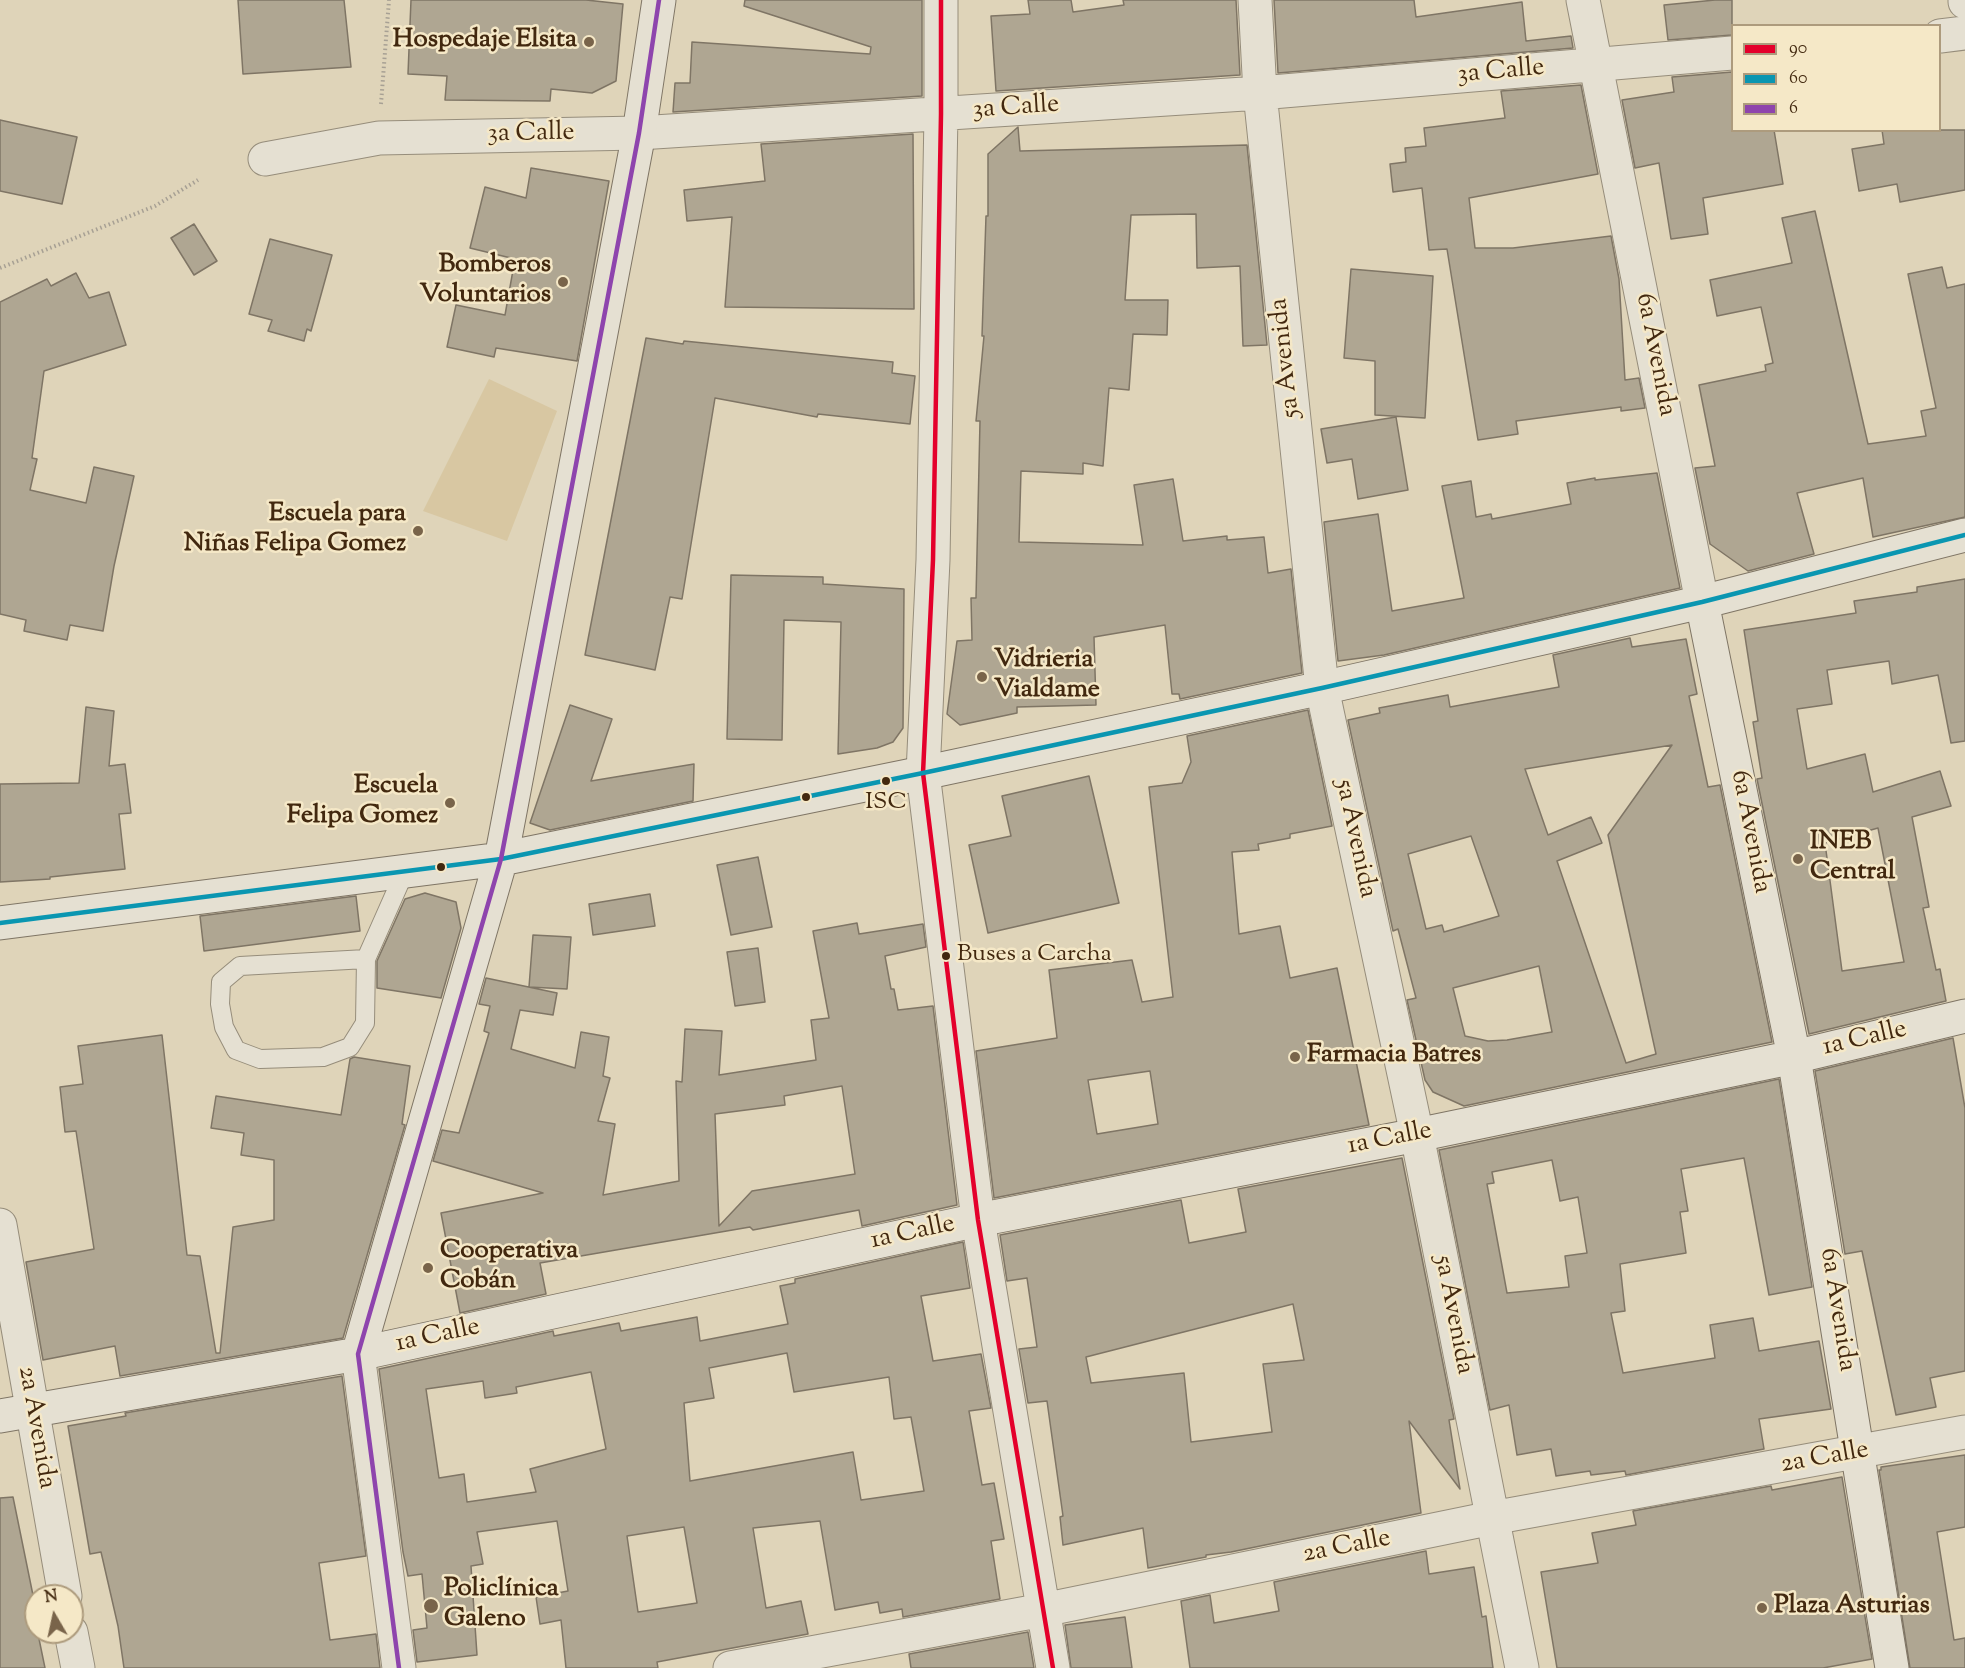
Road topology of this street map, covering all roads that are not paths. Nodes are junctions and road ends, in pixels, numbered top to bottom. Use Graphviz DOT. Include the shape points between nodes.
graph roads {
  1 [pos="659,0"];
  2 [pos="941,0"];
  3 [pos="1255,0"];
  4 [pos="1583,0"];
  5 [pos="1965,33"];
  6 [pos="1941,36"];
  7 [pos="1731,53"];
  8 [pos="1597,65"];
  9 [pos="1260,93"];
  10 [pos="941,114"];
  11 [pos="639,133"];
  12 [pos="265,159"];
  13 [pos="1965,535"];
  14 [pos="1702,602"];
  15 [pos="1322,688"];
  16 [pos="923,773"];
  17 [pos="501,859"];
  18 [pos="405,871"];
  19 [pos="0,923"];
  20 [pos="366,959"];
  21 [pos="1965,1016"];
  22 [pos="1794,1057"];
  23 [pos="1417,1135"];
  24 [pos="978,1220"];
  25 [pos="0,1225"];
  26 [pos="358,1354"];
  27 [pos="32,1410"];
  28 [pos="0,1416"];
  29 [pos="1965,1432"];
  30 [pos="1859,1452"];
  31 [pos="1492,1518"];
  32 [pos="63,1584"];
  33 [pos="1043,1610"];
  34 [pos="73,1644"];
  35 [pos="78,1668"];
  36 [pos="399,1668"];
  37 [pos="730,1668"];
  38 [pos="1053,1668"];
  39 [pos="1522,1668"];
  40 [pos="1893,1668"];
  1 -- 11 [label="street"];
  2 -- 10 [label="street"];
  3 -- 9 [label="street, 5a Avenida"];
  4 -- 8 [label="street, 6a Avenida"];
  5 -- 6 [label="street"];
  7 -- 8 [label="street, 3a Calle"];
  8 -- 9 [label="street, 3a Calle"];
  8 -- 14 [label="street, 6a Avenida"];
  9 -- 10 [label="street, 3a Calle"];
  9 -- 15 [label="street, 5a Avenida"];
  10 -- 11 [label="street, 3a Calle"];
  10 -- 16 [label="street" via="933,560"];
  11 -- 12 [label="street, 3a Calle" via="379,138"];
  11 -- 17 [label="street"];
  13 -- 14 [label="street"];
  14 -- 15 [label="street"];
  14 -- 22 [label="street, 6a Avenida"];
  15 -- 16 [label="street"];
  15 -- 23 [label="street, 5a Avenida"];
  16 -- 17 [label="street"];
  16 -- 24 [label="street"];
  17 -- 18 [label="street"];
  17 -- 26 [label="street"];
  18 -- 19 [label="street"];
  18 -- 20 [label="lane"];
  20 -- 20 [label="lane" via="365,1023 350,1047 323,1057 260,1059 236,1050 224,1027 220,993 221,982 240,966"];
  21 -- 22 [label="street, 1a Calle"];
  22 -- 23 [label="street, 1a Calle"];
  22 -- 30 [label="street, 6a Avenida"];
  23 -- 24 [label="street, 1a Calle"];
  23 -- 31 [label="street, 5a Avenida"];
  24 -- 26 [label="street, 1a Calle"];
  24 -- 33 [label="street"];
  25 -- 27 [label="street, 2a Avenida"];
  26 -- 27 [label="street, 1a Calle"];
  26 -- 36 [label="street"];
  27 -- 28 [label="street, 1a Calle"];
  27 -- 32 [label="street, 2a Avenida"];
  29 -- 30 [label="street, 2a Calle"];
  30 -- 31 [label="street, 2a Calle"];
  30 -- 40 [label="street, 6a Avenida"];
  31 -- 33 [label="street, 2a Calle"];
  31 -- 39 [label="street, 5a Avenida"];
  33 -- 37 [label="street, 2a Calle"];
  33 -- 38 [label="street"];
  34 -- 35 [label="street"];
}
